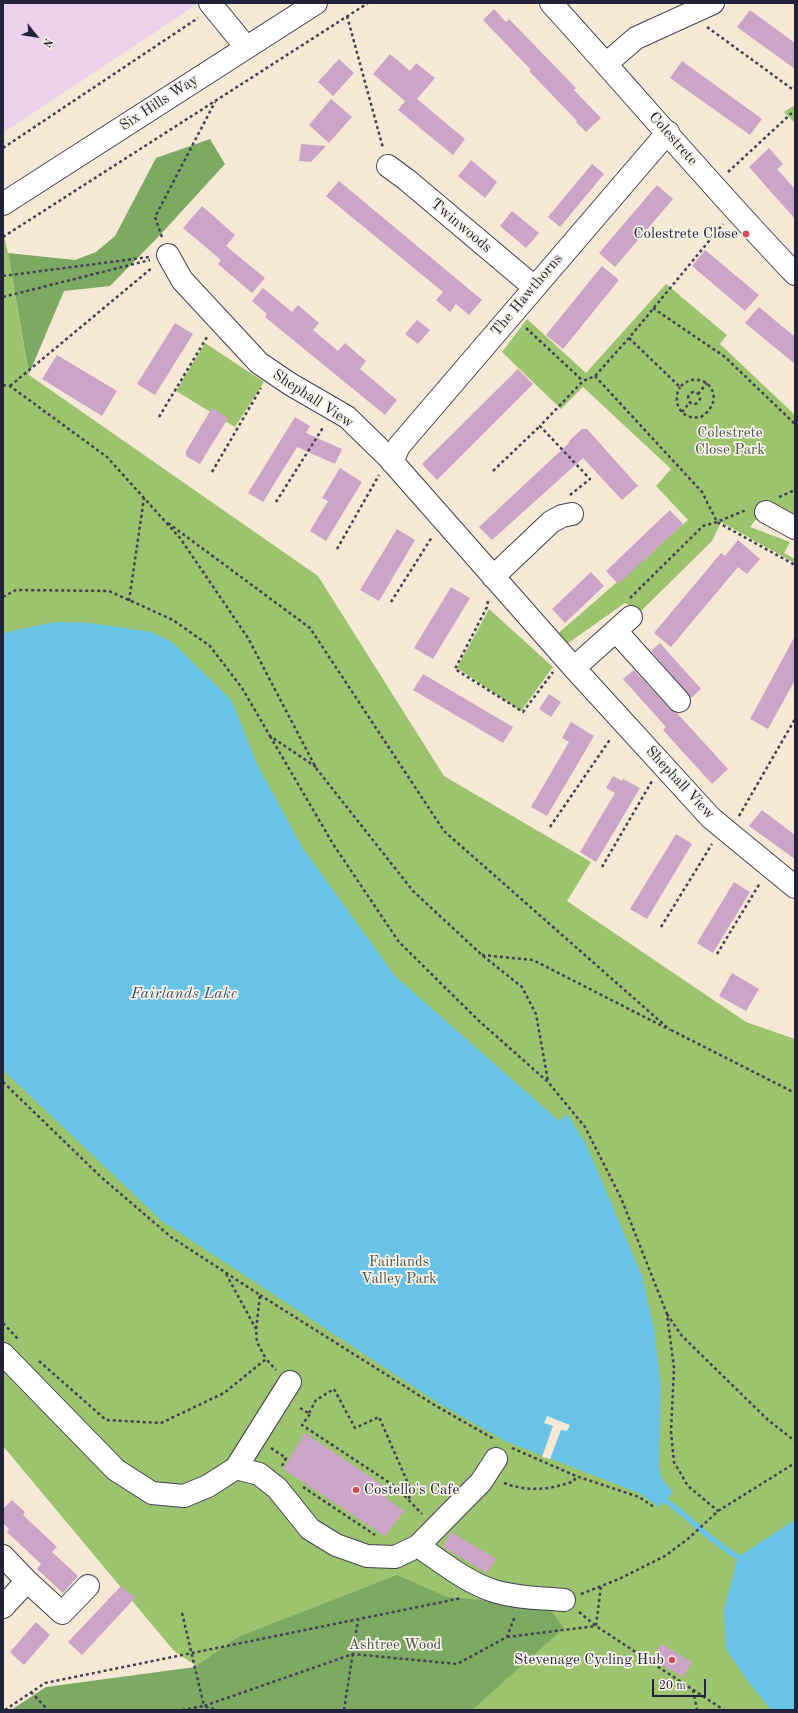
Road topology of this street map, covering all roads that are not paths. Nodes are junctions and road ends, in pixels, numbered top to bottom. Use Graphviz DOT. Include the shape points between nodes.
graph roads {
  1 [pos="550,3"];
  2 [pos="713,3"];
  3 [pos="211,5"];
  4 [pos="310,5"];
  5 [pos="246,47"];
  6 [pos="606,64"];
  7 [pos="668,132"];
  8 [pos="388,166"];
  9 [pos="3,204"];
  10 [pos="168,255"];
  11 [pos="795,274"];
  12 [pos="534,287"];
  13 [pos="390,460"];
  14 [pos="568,506"];
  15 [pos="764,506"];
  16 [pos="795,528"];
  17 [pos="493,577"];
  18 [pos="569,663"];
  19 [pos="679,701"];
  20 [pos="795,887"];
  21 [pos="3,1354"];
  22 [pos="290,1382"];
  23 [pos="497,1456"];
  24 [pos="236,1468"];
  25 [pos="418,1546"];
  26 [pos="3,1556"];
  27 [pos="27,1581"];
  28 [pos="88,1586"];
  29 [pos="564,1600"];
  30 [pos="3,1607"];
  1 -- 6 [label="street, Colestrete"];
  2 -- 6 [label="street" via="636,38"];
  3 -- 5 [label="street"];
  4 -- 5 [label="street, Six Hills Way"];
  5 -- 9 [label="street, Six Hills Way"];
  6 -- 7 [label="street, Colestrete"];
  7 -- 11 [label="street, Colestrete" via="734,210"];
  7 -- 12 [label="street, The Hawthorns"];
  8 -- 12 [label="street, Twinwoods"];
  10 -- 13 [label="street, Shephall View" via="182,280 259,363 347,417"];
  12 -- 13 [label="street, The Hawthorns" via="399,446"];
  13 -- 17 [label="street, Shephall View"];
  14 -- 17 [label="street" via="562,516 551,522"];
  15 -- 16 [label="street"];
  17 -- 18 [label="street, Shephall View"];
  18 -- 19 [label="street" via="624,624"];
  18 -- 20 [label="street, Shephall View" via="726,831"];
  21 -- 24 [label="street" via="116,1470 152,1493 184,1496 208,1486"];
  22 -- 24 [label="street"];
  23 -- 25 [label="street"];
  24 -- 25 [label="street" via="259,1474 277,1488 310,1529 336,1545 367,1556 395,1557"];
  25 -- 29 [label="street" via="478,1585 496,1592"];
  26 -- 27 [label="street"];
  27 -- 28 [label="street" via="62,1612"];
  27 -- 30 [label="street"];
}
